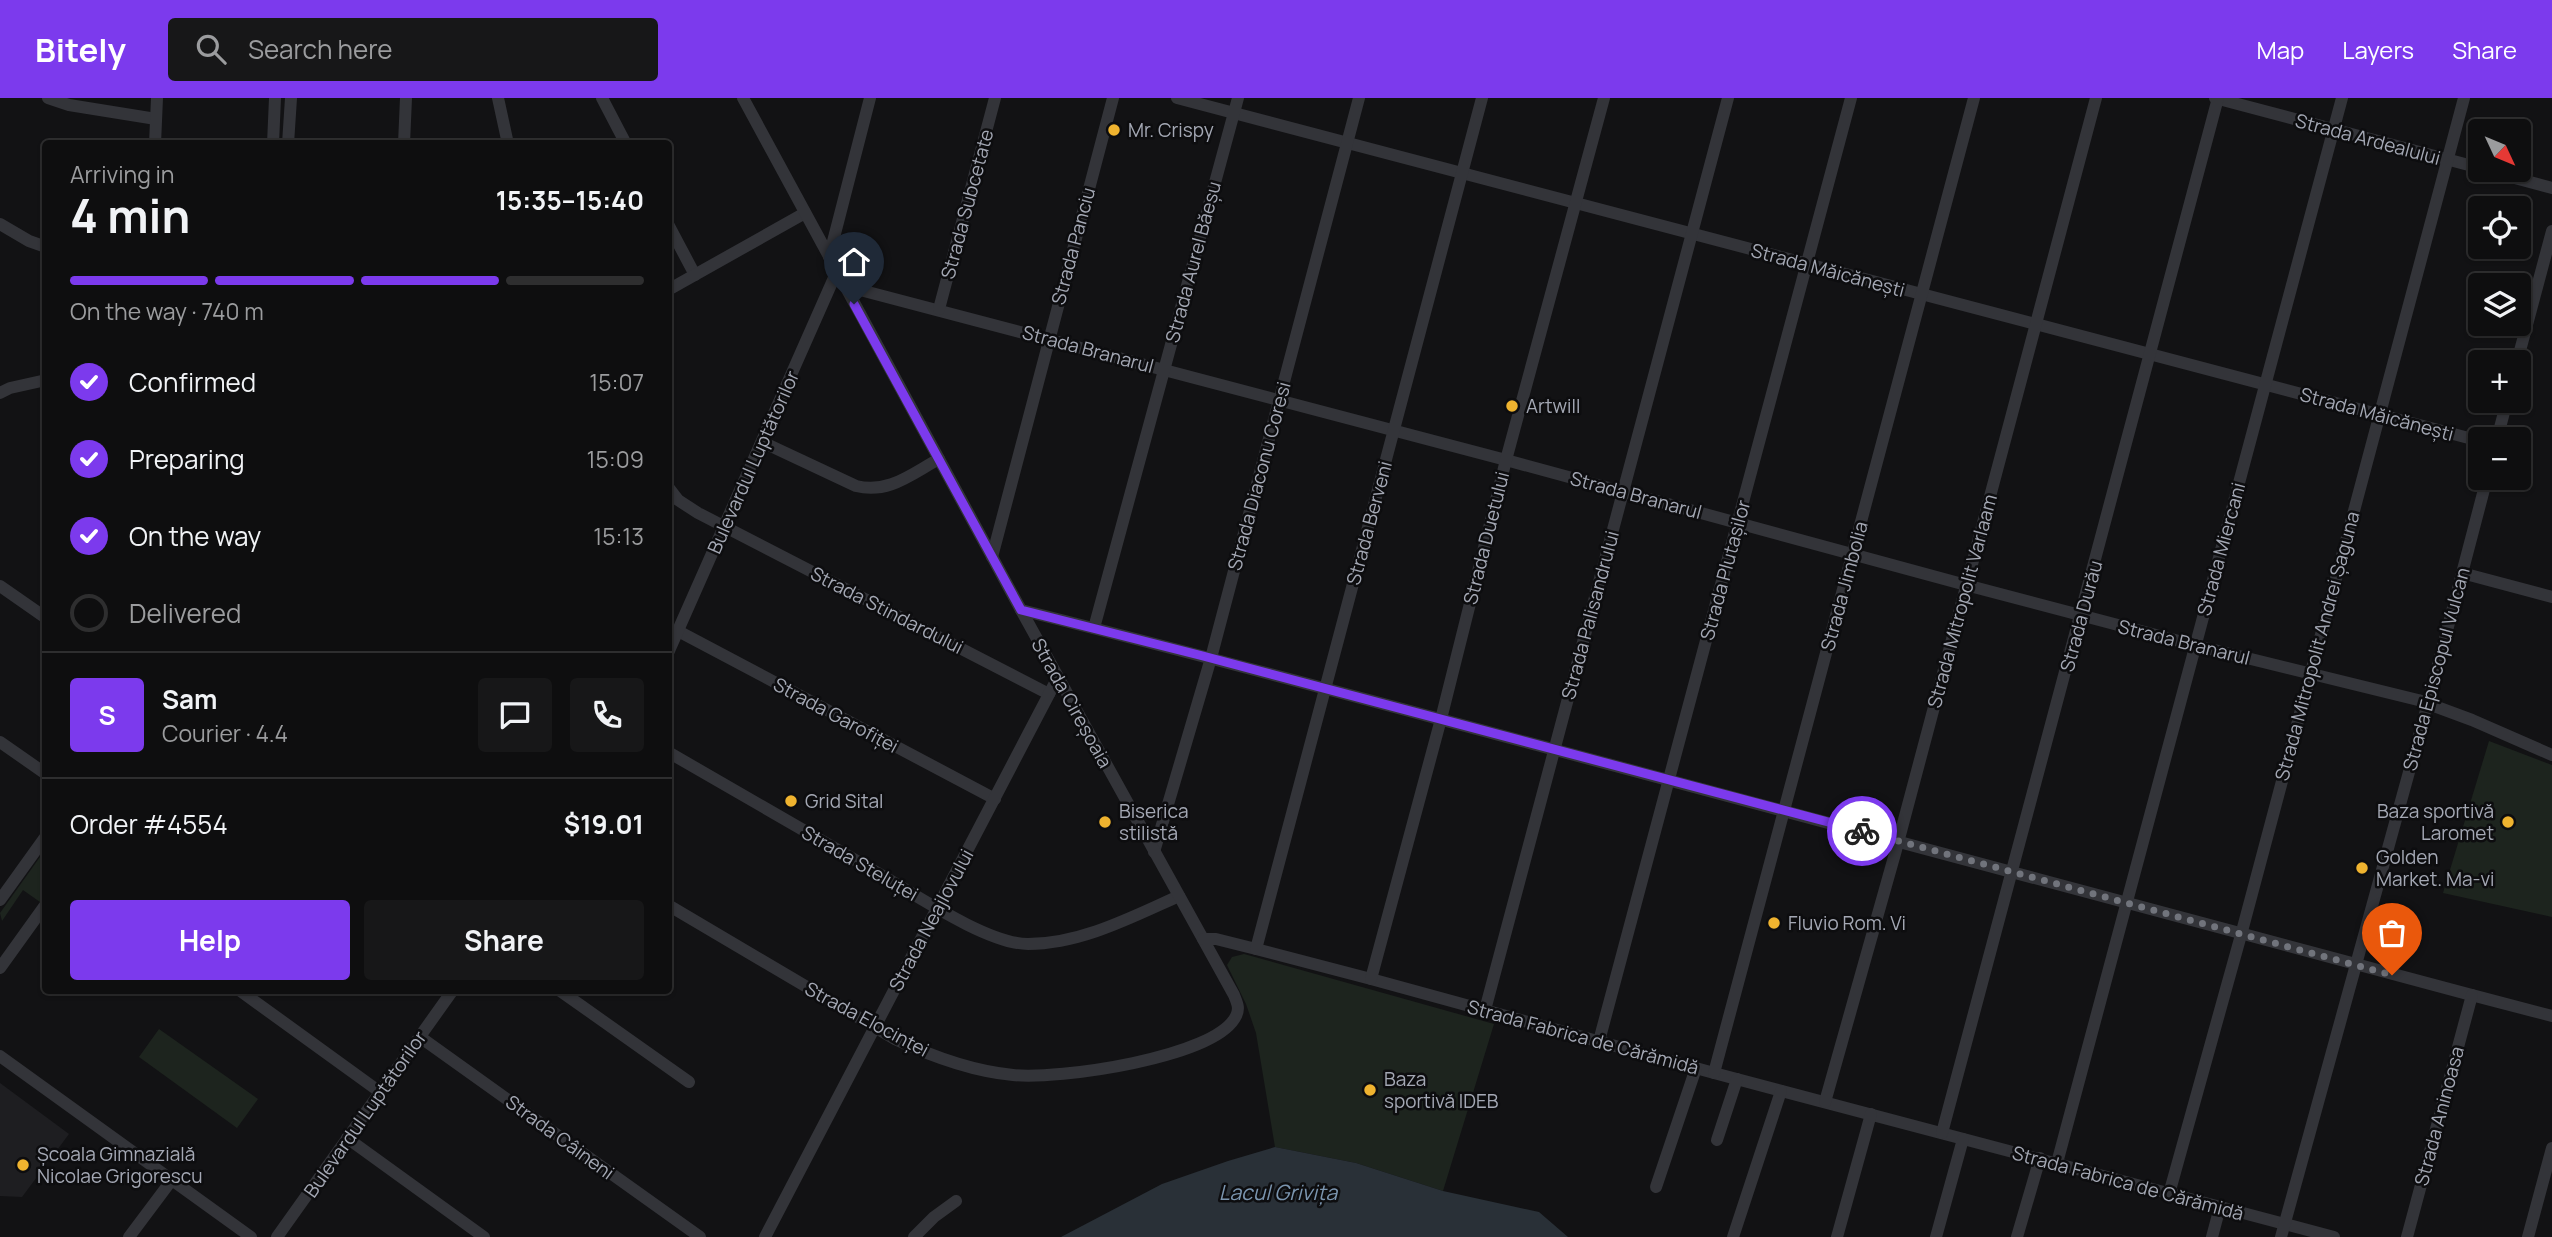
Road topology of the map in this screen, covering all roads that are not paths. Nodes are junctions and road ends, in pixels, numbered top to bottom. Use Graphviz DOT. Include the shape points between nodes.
graph roads {
  1 [pos="48,98"];
  2 [pos="157,98"];
  3 [pos="275,98"];
  4 [pos="291,98"];
  5 [pos="406,98"];
  6 [pos="498,98"];
  7 [pos="602,98"];
  8 [pos="870,98"];
  9 [pos="995,98"];
  10 [pos="1113,98"];
  11 [pos="1177,98"];
  12 [pos="1238,98"];
  13 [pos="1359,98"];
  14 [pos="1482,98"];
  15 [pos="1604,98"];
  16 [pos="1728,98"];
  17 [pos="1850,98"];
  18 [pos="1974,98"];
  19 [pos="2096,98"];
  20 [pos="2217,98"];
  21 [pos="2342,98"];
  22 [pos="2464,98"];
  23 [pos="745,100"];
  24 [pos="1234,113"];
  25 [pos="156,119"];
  26 [pos="2333,130"];
  27 [pos="155,140"];
  28 [pos="273,140"];
  29 [pos="288,140"];
  30 [pos="404,140"];
  31 [pos="507,140"];
  32 [pos="624,140"];
  33 [pos="1347,144"];
  34 [pos="2447,160"];
  35 [pos="2468,165"];
  36 [pos="1462,173"];
  37 [pos="2530,182"];
  38 [pos="2552,188"];
  39 [pos="1576,203"];
  40 [pos="805,214"];
  41 [pos="0,224"];
  42 [pos="2552,231"];
  43 [pos="672,232"];
  44 [pos="1691,233"];
  45 [pos="42,246"];
  46 [pos="829,257"];
  47 [pos="1806,263"];
  48 [pos="836,271"];
  49 [pos="695,275"];
  50 [pos="845,286"];
  51 [pos="672,288"];
  52 [pos="1921,294"];
  53 [pos="939,310"];
  54 [pos="2036,323"];
  55 [pos="1048,338"];
  56 [pos="2520,350"];
  57 [pos="2151,354"];
  58 [pos="1164,369"];
  59 [pos="42,381"];
  60 [pos="2266,384"];
  61 [pos="3,387"];
  62 [pos="1279,400"];
  63 [pos="2379,415"];
  64 [pos="1394,431"];
  65 [pos="2468,438"];
  66 [pos="762,442"];
  67 [pos="939,459"];
  68 [pos="1506,460"];
  69 [pos="2484,490"];
  70 [pos="672,492"];
  71 [pos="1622,492"];
  72 [pos="1738,523"];
  73 [pos="725,527"];
  74 [pos="1852,555"];
  75 [pos="992,557"];
  76 [pos="2462,573"];
  77 [pos="1966,585"];
  78 [pos="0,586"];
  79 [pos="2552,597"];
  80 [pos="1021,610"];
  81 [pos="2081,615"];
  82 [pos="42,616"];
  83 [pos="1094,628"];
  84 [pos="678,631"];
  85 [pos="672,644"];
  86 [pos="2194,645"];
  87 [pos="1211,658"];
  88 [pos="2310,674"];
  89 [pos="1058,677"];
  90 [pos="1325,688"];
  91 [pos="1049,694"];
  92 [pos="2428,703"];
  93 [pos="1441,719"];
  94 [pos="0,742"];
  95 [pos="1554,750"];
  96 [pos="672,754"];
  97 [pos="2552,755"];
  98 [pos="42,771"];
  99 [pos="1669,780"];
  100 [pos="995,799"];
  101 [pos="1784,810"];
  102 [pos="1898,841"];
  103 [pos="42,842"];
  104 [pos="1154,852"];
  105 [pos="2012,871"];
  106 [pos="1179,896"];
  107 [pos="0,900"];
  108 [pos="2126,904"];
  109 [pos="672,907"];
  110 [pos="937,907"];
  111 [pos="42,910"];
  112 [pos="2241,935"];
  113 [pos="1203,939"];
  114 [pos="1256,949"];
  115 [pos="2356,966"];
  116 [pos="0,968"];
  117 [pos="1371,979"];
  118 [pos="244,994"];
  119 [pos="450,994"];
  120 [pos="565,994"];
  121 [pos="2472,995"];
  122 [pos="1485,1010"];
  123 [pos="2552,1016"];
  124 [pos="875,1028"];
  125 [pos="420,1037"];
  126 [pos="1599,1041"];
  127 [pos="0,1056"];
  128 [pos="1696,1068"];
  129 [pos="1714,1073"];
  130 [pos="1737,1079"];
  131 [pos="689,1082"];
  132 [pos="1781,1091"];
  133 [pos="380,1093"];
  134 [pos="1825,1102"];
  135 [pos="1869,1119"];
  136 [pos="1942,1133"];
  137 [pos="347,1138"];
  138 [pos="1963,1139"];
  139 [pos="1717,1140"];
  140 [pos="2552,1148"];
  141 [pos="2040,1158"];
  142 [pos="2057,1163"];
  143 [pos="171,1181"];
  144 [pos="1656,1187"];
  145 [pos="2169,1194"];
  146 [pos="956,1201"];
  147 [pos="2220,1208"];
  148 [pos="2283,1231"];
  149 [pos="129,1237"];
  150 [pos="251,1237"];
  151 [pos="277,1237"];
  152 [pos="484,1237"];
  153 [pos="701,1237"];
  154 [pos="765,1237"];
  155 [pos="914,1237"];
  156 [pos="1733,1237"];
  157 [pos="1838,1237"];
  158 [pos="1936,1237"];
  159 [pos="2017,1237"];
  160 [pos="2212,1237"];
  161 [pos="2334,1237"];
  162 [pos="2407,1237"];
  163 [pos="2528,1237"];
  1 -- 25 [label="street"];
  2 -- 25 [label="street"];
  3 -- 28 [label="street"];
  4 -- 29 [label="street"];
  5 -- 30 [label="street"];
  6 -- 31 [label="street"];
  7 -- 32 [label="street"];
  8 -- 46 [label="street"];
  9 -- 53 [label="street, Strada Subcetate"];
  10 -- 55 [label="street, Strada Panciu"];
  11 -- 24 [label="street, Strada Măicănești"];
  12 -- 24 [label="street, Strada Aurel Băeșu"];
  13 -- 33 [label="street, Strada Diaconu Coresi"];
  14 -- 36 [label="street, Strada Berveni"];
  15 -- 39 [label="street, Strada Duetului"];
  16 -- 44 [label="street, Strada Palisandrului"];
  17 -- 47 [label="street, Strada Plutașilor"];
  18 -- 52 [label="street, Strada Jimbolia"];
  19 -- 54 [label="street, Strada Mitropolit Varlaam"];
  20 -- 26 [label="street, Strada Ardealului"];
  20 -- 57 [label="street, Strada Durău"];
  21 -- 26 [label="street, Strada Miercani"];
  22 -- 34 [label="street, Strada Mitropolit Andrei Șaguna"];
  23 -- 40 [label="street, Strada Cireșoaia"];
  24 -- 33 [label="street, Strada Măicănești"];
  24 -- 58 [label="street, Strada Aurel Băeșu"];
  25 -- 27 [label="street"];
  26 -- 34 [label="street, Strada Ardealului"];
  26 -- 60 [label="street, Strada Miercani"];
  33 -- 36 [label="street, Strada Măicănești"];
  33 -- 62 [label="street, Strada Diaconu Coresi"];
  34 -- 35 [label="street, Strada Ardealului"];
  34 -- 63 [label="street, Strada Mitropolit Andrei Șaguna"];
  36 -- 39 [label="street, Strada Măicănești"];
  36 -- 64 [label="street, Strada Berveni"];
  37 -- 38 [label="street, Strada Ardealului"];
  39 -- 44 [label="street, Strada Măicănești"];
  39 -- 68 [label="street, Strada Duetului"];
  40 -- 46 [label="street, Strada Cireșoaia"];
  40 -- 49 [label="street"];
  41 -- 45 [label="street"];
  42 -- 56 [label="street"];
  43 -- 49 [label="street"];
  44 -- 47 [label="street, Strada Măicănești"];
  44 -- 71 [label="street, Strada Palisandrului"];
  46 -- 48 [label="street, Strada Cireșoaia"];
  47 -- 52 [label="street, Strada Măicănești"];
  47 -- 72 [label="street, Strada Plutașilor"];
  48 -- 50 [label="street, Strada Cireșoaia"];
  48 -- 66 [label="street, Bulevardul Luptătorilor"];
  49 -- 51 [label="street"];
  50 -- 53 [label="street, Strada Branarul"];
  50 -- 67 [label="street, Strada Cireșoaia"];
  52 -- 54 [label="street, Strada Măicănești"];
  52 -- 74 [label="street, Strada Jimbolia"];
  53 -- 55 [label="street, Strada Branarul"];
  54 -- 57 [label="street, Strada Măicănești"];
  54 -- 77 [label="street, Strada Mitropolit Varlaam"];
  55 -- 58 [label="street, Strada Branarul"];
  55 -- 75 [label="street, Strada Panciu"];
  57 -- 60 [label="street, Strada Măicănești"];
  57 -- 81 [label="street, Strada Durău"];
  58 -- 62 [label="street, Strada Branarul"];
  58 -- 83 [label="street, Strada Aurel Băeșu"];
  59 -- 61 [label="street"];
  60 -- 63 [label="street, Strada Măicănești"];
  60 -- 86 [label="street, Strada Miercani"];
  62 -- 64 [label="street, Strada Branarul"];
  62 -- 87 [label="street, Strada Diaconu Coresi"];
  63 -- 65 [label="street, Strada Măicănești"];
  63 -- 88 [label="street, Strada Mitropolit Andrei Șaguna"];
  64 -- 68 [label="street, Strada Branarul"];
  64 -- 90 [label="street, Strada Berveni"];
  66 -- 67 [label="street" via="869,489 886,488"];
  66 -- 73 [label="street, Bulevardul Luptătorilor"];
  67 -- 75 [label="street, Strada Cireșoaia"];
  68 -- 71 [label="street, Strada Branarul"];
  68 -- 93 [label="street, Strada Duetului"];
  69 -- 76 [label="street, Strada Episcopul Vulcan"];
  70 -- 73 [label="street, Strada Stindardului" via="689,508"];
  71 -- 72 [label="street, Strada Branarul"];
  71 -- 95 [label="street, Strada Palisandrului"];
  72 -- 74 [label="street, Strada Branarul"];
  72 -- 99 [label="street, Strada Plutașilor"];
  73 -- 84 [label="street, Bulevardul Luptătorilor"];
  73 -- 91 [label="street, Strada Stindardului"];
  74 -- 77 [label="street, Strada Branarul"];
  74 -- 101 [label="street, Strada Jimbolia"];
  75 -- 80 [label="street, Strada Cireșoaia"];
  76 -- 79 [label="street"];
  76 -- 92 [label="street, Strada Episcopul Vulcan"];
  77 -- 81 [label="street, Strada Branarul"];
  77 -- 102 [label="street, Strada Mitropolit Varlaam"];
  78 -- 82 [label="street"];
  80 -- 83 [label="street"];
  80 -- 89 [label="street, Strada Cireșoaia"];
  81 -- 86 [label="street, Strada Branarul"];
  81 -- 105 [label="street, Strada Durău"];
  83 -- 87 [label="street"];
  84 -- 85 [label="street, Bulevardul Luptătorilor"];
  84 -- 100 [label="street, Strada Garofiței"];
  86 -- 88 [label="street, Strada Branarul"];
  86 -- 108 [label="street, Strada Miercani"];
  87 -- 90 [label="street"];
  87 -- 104 [label="street, Strada Diaconu Coresi"];
  88 -- 92 [label="street, Strada Branarul"];
  88 -- 112 [label="street, Strada Mitropolit Andrei Șaguna"];
  89 -- 91 [label="street, Strada Neajlovului"];
  89 -- 104 [label="street, Strada Cireșoaia"];
  90 -- 93 [label="street"];
  90 -- 114 [label="street, Strada Berveni"];
  91 -- 100 [label="street, Strada Neajlovului"];
  92 -- 97 [label="street, Strada Branarul"];
  92 -- 115 [label="street, Strada Episcopul Vulcan"];
  93 -- 95 [label="street"];
  93 -- 117 [label="street, Strada Duetului"];
  94 -- 98 [label="street"];
  95 -- 99 [label="street"];
  95 -- 122 [label="street, Strada Palisandrului"];
  96 -- 110 [label="street, Strada Steluței"];
  99 -- 101 [label="street"];
  99 -- 126 [label="street, Strada Plutașilor"];
  100 -- 110 [label="street, Strada Neajlovului"];
  101 -- 102 [label="street"];
  101 -- 129 [label="street, Strada Jimbolia"];
  102 -- 105 [label="street"];
  102 -- 134 [label="street, Strada Mitropolit Varlaam"];
  103 -- 107 [label="street"];
  104 -- 106 [label="street, Strada Cireșoaia"];
  105 -- 108 [label="street"];
  105 -- 136 [label="street, Strada Durău"];
  106 -- 110 [label="street, Strada Steluței" via="1090,933 1028,944 999,940"];
  106 -- 113 [label="street, Strada Cireșoaia"];
  108 -- 112 [label="street"];
  108 -- 142 [label="street, Strada Miercani"];
  109 -- 124 [label="street, Strada Elocinței"];
  110 -- 124 [label="street, Strada Neajlovului"];
  111 -- 116 [label="street"];
  112 -- 115 [label="street"];
  112 -- 145 [label="street, Strada Mitropolit Andrei Șaguna"];
  113 -- 114 [label="street, Strada Fabrica de Cărămidă"];
  113 -- 124 [label="street, Strada Elocinței" via="1234,996 1237,1014 1228,1026 1198,1044 1150,1059 1097,1071 1016,1076 955,1063"];
  114 -- 117 [label="street, Strada Fabrica de Cărămidă"];
  115 -- 121 [label="street"];
  115 -- 148 [label="street, Strada Episcopul Vulcan"];
  117 -- 122 [label="street, Strada Fabrica de Cărămidă"];
  118 -- 133 [label="street"];
  119 -- 125 [label="street, Bulevardul Luptătorilor"];
  120 -- 131 [label="street"];
  121 -- 123 [label="street"];
  121 -- 162 [label="street, Strada Aninoasa"];
  122 -- 126 [label="street, Strada Fabrica de Cărămidă"];
  124 -- 154 [label="street, Strada Neajlovului"];
  125 -- 133 [label="street, Bulevardul Luptătorilor"];
  125 -- 153 [label="street, Strada Câineni"];
  126 -- 128 [label="street, Strada Fabrica de Cărămidă"];
  127 -- 143 [label="street"];
  128 -- 129 [label="street, Strada Fabrica de Cărămidă"];
  128 -- 144 [label="street"];
  129 -- 130 [label="street, Strada Fabrica de Cărămidă"];
  130 -- 132 [label="street, Strada Fabrica de Cărămidă"];
  130 -- 139 [label="street"];
  132 -- 134 [label="street, Strada Fabrica de Cărămidă"];
  132 -- 156 [label="street"];
  133 -- 137 [label="street, Bulevardul Luptătorilor"];
  134 -- 135 [label="street, Strada Fabrica de Cărămidă"];
  135 -- 136 [label="street, Strada Fabrica de Cărămidă"];
  135 -- 157 [label="street"];
  136 -- 138 [label="street, Strada Fabrica de Cărămidă"];
  137 -- 151 [label="street, Bulevardul Luptătorilor"];
  137 -- 152 [label="street"];
  138 -- 141 [label="street, Strada Fabrica de Cărămidă"];
  138 -- 158 [label="street"];
  140 -- 163 [label="street"];
  141 -- 142 [label="street, Strada Fabrica de Cărămidă"];
  141 -- 159 [label="street"];
  142 -- 145 [label="street, Strada Fabrica de Cărămidă"];
  143 -- 149 [label="street"];
  143 -- 150 [label="street"];
  145 -- 147 [label="street, Strada Fabrica de Cărămidă"];
  146 -- 155 [label="street"];
  147 -- 148 [label="street, Strada Fabrica de Cărămidă"];
  147 -- 160 [label="street"];
  148 -- 161 [label="street, Strada Fabrica de Cărămidă"];
}
